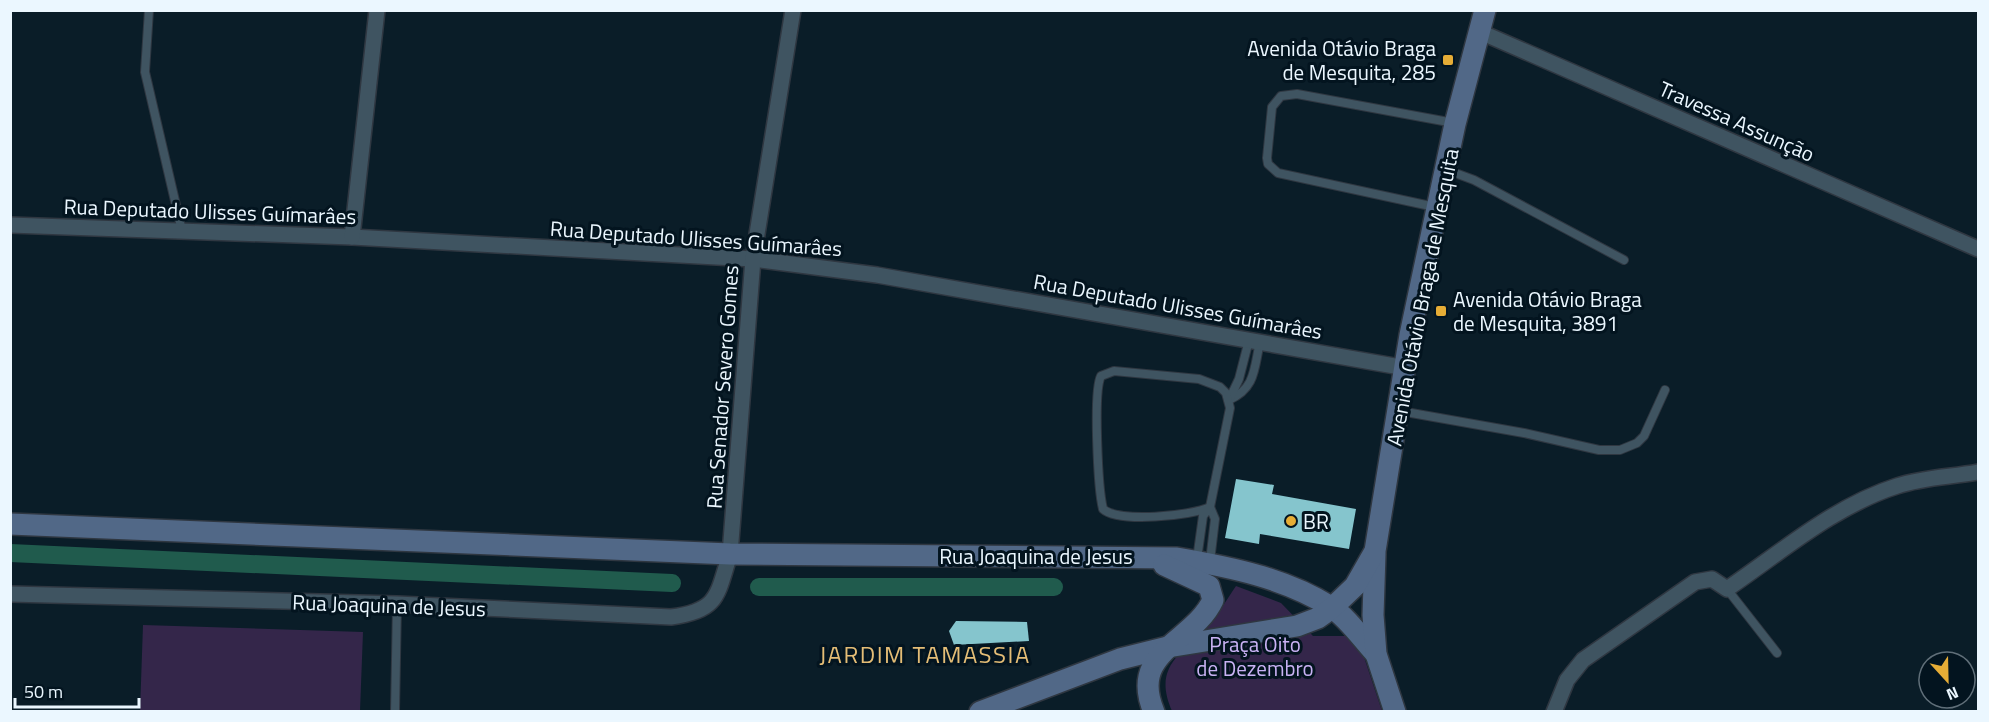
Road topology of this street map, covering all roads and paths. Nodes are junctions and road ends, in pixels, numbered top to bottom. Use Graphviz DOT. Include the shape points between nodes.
graph roads {
  1 [pos="149,10"];
  2 [pos="377,10"];
  3 [pos="793,10"];
  4 [pos="1485,10"];
  5 [pos="1478,31"];
  6 [pos="1455,124"];
  7 [pos="1446,169"];
  8 [pos="1438,207"];
  9 [pos="10,225"];
  10 [pos="182,231"];
  11 [pos="352,237"];
  12 [pos="1978,249"];
  13 [pos="753,259"];
  14 [pos="1624,260"];
  15 [pos="1255,341"];
  16 [pos="1406,368"];
  17 [pos="1665,390"];
  18 [pos="1229,400"];
  19 [pos="1399,410"];
  20 [pos="1978,472"];
  21 [pos="1210,507"];
  22 [pos="10,524"];
  23 [pos="1375,551"];
  24 [pos="730,554"];
  25 [pos="1144,557"];
  26 [pos="1203,563"];
  27 [pos="1727,589"];
  28 [pos="10,594"];
  29 [pos="398,604"];
  30 [pos="1332,608"];
  31 [pos="1168,647"];
  32 [pos="1777,653"];
  33 [pos="1376,654"];
  34 [pos="395,711"];
  35 [pos="980,711"];
  36 [pos="1154,711"];
  37 [pos="1395,711"];
  38 [pos="1554,711"];
  1 -- 10 [label="lane" via="145,72"];
  2 -- 11 [label="street"];
  3 -- 13 [label="street, Rua Senador Severo Gomes"];
  4 -- 5 [label="main road, Avenida Otávio Braga de Mesquita"];
  5 -- 6 [label="main road, Avenida Otávio Braga de Mesquita"];
  5 -- 12 [label="street, Travessa Assunção"];
  6 -- 7 [label="main road, Avenida Otávio Braga de Mesquita"];
  6 -- 8 [label="lane" via="1297,94 1281,96 1272,108 1267,158 1278,173"];
  7 -- 8 [label="main road, Avenida Otávio Braga de Mesquita"];
  7 -- 14 [label="lane"];
  8 -- 16 [label="main road, Avenida Otávio Braga de Mesquita"];
  9 -- 10 [label="street, Rua Deputado Ulisses Guímarâes"];
  10 -- 11 [label="street, Rua Deputado Ulisses Guímarâes"];
  11 -- 13 [label="street, Rua Deputado Ulisses Guímarâes"];
  13 -- 15 [label="street, Rua Deputado Ulisses Guímarâes" via="877,275"];
  13 -- 24 [label="street, Rua Senador Severo Gomes"];
  15 -- 16 [label="street, Rua Deputado Ulisses Guímarâes"];
  15 -- 18 [label="lane"];
  15 -- 18 [label="lane" via="1249,387"];
  16 -- 19 [label="main road, Avenida Otávio Braga de Mesquita"];
  17 -- 19 [label="lane" via="1644,436 1620,450 1599,450"];
  18 -- 21 [label="lane" via="1224,451"];
  18 -- 21 [label="lane" via="1220,387 1199,379 1114,371 1107,372 1098,382 1103,508 1115,515 1184,515"];
  19 -- 23 [label="main road, Avenida Otávio Braga de Mesquita"];
  20 -- 27 [label="street" via="1929,477 1851,504"];
  21 -- 26 [label="lane" via="1203,516"];
  21 -- 26 [label="lane" via="1215,519"];
  22 -- 24 [label="main road, Rua Joaquina de Jesus"];
  23 -- 30 [label="main road, Avenida Otávio Braga de Mesquita" via="1355,586"];
  23 -- 33 [label="main road"];
  24 -- 25 [label="main road, Rua Joaquina de Jesus"];
  24 -- 29 [label="street, Rua Joaquina de Jesus" via="712,602 690,615"];
  25 -- 26 [label="main road, Rua Joaquina de Jesus"];
  25 -- 31 [label="main road" via="1200,580 1212,592 1209,610"];
  26 -- 30 [label="main road, Rua Joaquina de Jesus" via="1263,577"];
  27 -- 32 [label="lane"];
  27 -- 38 [label="street" via="1712,579 1695,582 1583,660 1567,680"];
  28 -- 29 [label="street, Rua Joaquina de Jesus"];
  29 -- 34 [label="lane"];
  30 -- 31 [label="main road, Avenida Otávio Braga de Mesquita" via="1297,626"];
  30 -- 33 [label="main road"];
  31 -- 35 [label="main road, Avenida Otávio Braga de Mesquita" via="1120,659"];
  31 -- 36 [label="main road" via="1146,686"];
  33 -- 37 [label="main road"];
}
